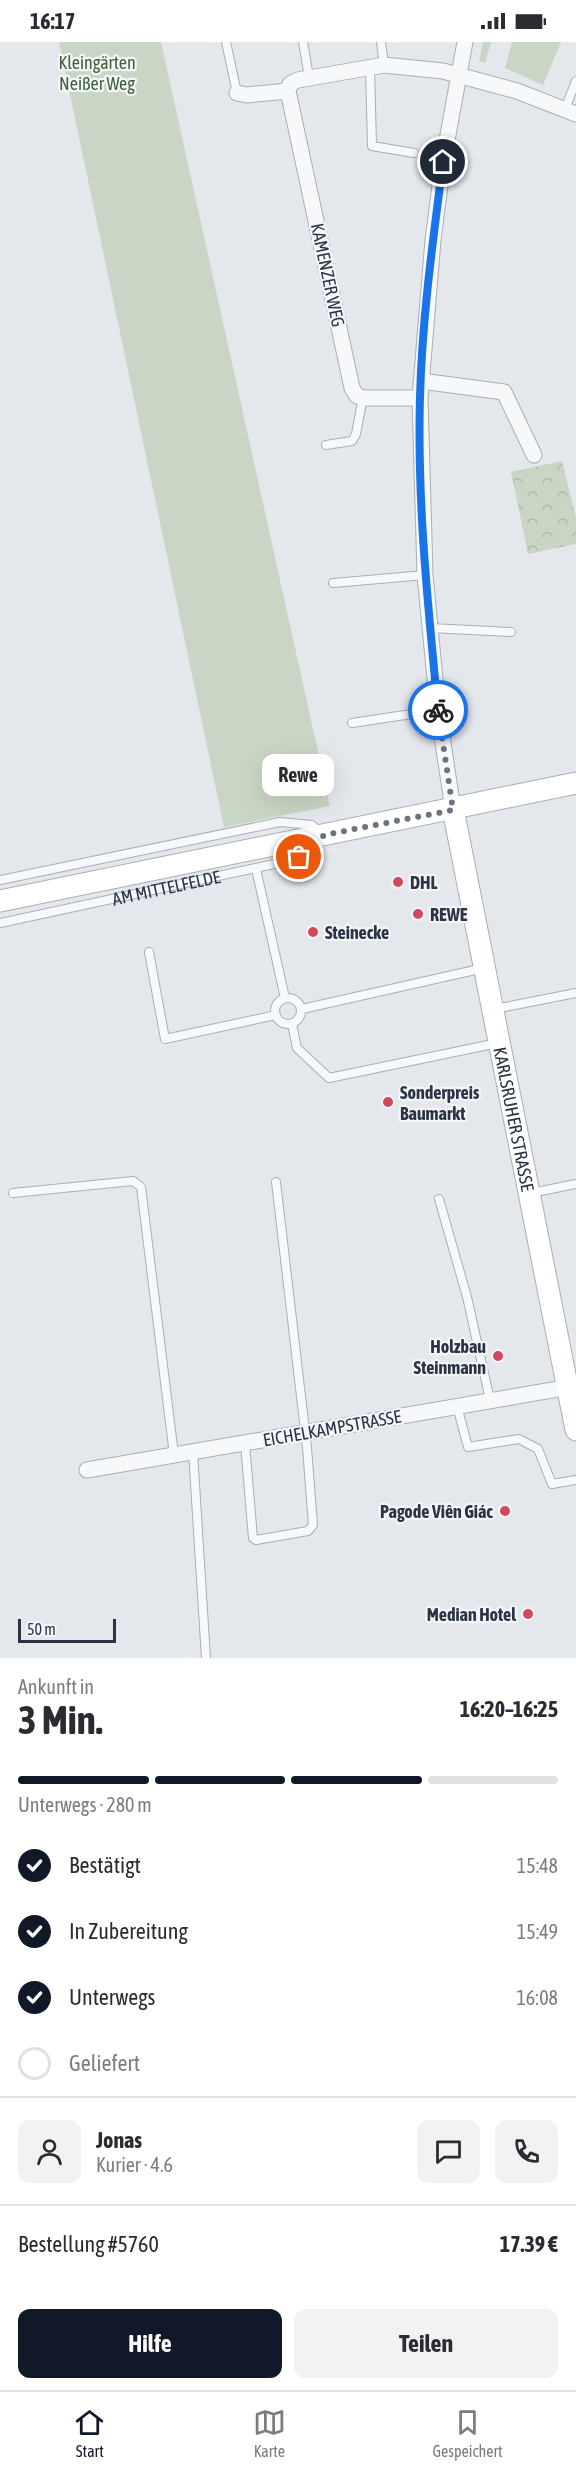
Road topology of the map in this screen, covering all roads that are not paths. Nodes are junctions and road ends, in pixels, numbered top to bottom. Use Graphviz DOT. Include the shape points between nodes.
graph roads {
  1 [pos="226,42"];
  2 [pos="303,42"];
  3 [pos="381,42"];
  4 [pos="465,42"];
  5 [pos="377,66"];
  6 [pos="459,74"];
  7 [pos="309,77"];
  8 [pos="576,81"];
  9 [pos="288,91"];
  10 [pos="237,93"];
  11 [pos="570,111"];
  12 [pos="414,153"];
  13 [pos="421,381"];
  14 [pos="363,398"];
  15 [pos="420,398"];
  16 [pos="326,445"];
  17 [pos="534,455"];
  18 [pos="425,575"];
  19 [pos="333,583"];
  20 [pos="430,628"];
  21 [pos="511,632"];
  22 [pos="438,710"];
  23 [pos="352,723"];
  24 [pos="575,785"];
  25 [pos="453,810"];
  26 [pos="324,835"];
  27 [pos="256,869"];
  28 [pos="0,880"];
  29 [pos="0,901"];
  30 [pos="0,923"];
  31 [pos="149,952"];
  32 [pos="486,968"];
  33 [pos="576,993"];
  34 [pos="285,998"];
  35 [pos="302,1009"];
  36 [pos="494,1010"];
  37 [pos="276,1015"];
  38 [pos="292,1024"];
  39 [pos="501,1043"];
  40 [pos="276,1182"];
  41 [pos="576,1184"];
  42 [pos="530,1193"];
  43 [pos="13,1194"];
  44 [pos="439,1199"];
  45 [pos="572,1386"];
  46 [pos="490,1400"];
  47 [pos="457,1406"];
  48 [pos="576,1430"];
  49 [pos="303,1434"];
  50 [pos="245,1444"];
  51 [pos="193,1452"];
  52 [pos="174,1455"];
  53 [pos="87,1470"];
  54 [pos="576,1480"];
  55 [pos="206,1658"];
  1 -- 10 [label="lane"];
  2 -- 7 [label="lane"];
  3 -- 5 [label="lane"];
  4 -- 6 [label="street"];
  5 -- 6 [label="street"];
  5 -- 7 [label="street"];
  5 -- 12 [label="lane" via="372,146"];
  6 -- 11 [label="street"];
  6 -- 13 [label="street" via="434,229"];
  7 -- 9 [label="street" via="290,84"];
  8 -- 11 [label="lane"];
  9 -- 10 [label="street"];
  9 -- 14 [label="street, KAMENZER WEG" via="352,388"];
  13 -- 15 [label="street"];
  13 -- 17 [label="street" via="504,392"];
  14 -- 15 [label="street"];
  14 -- 16 [label="lane" via="357,434 352,441"];
  15 -- 18 [label="street"];
  18 -- 19 [label="lane"];
  18 -- 20 [label="street"];
  20 -- 21 [label="lane"];
  20 -- 22 [label="street"];
  22 -- 23 [label="lane"];
  22 -- 25 [label="street"];
  24 -- 25 [label="street, AM MITTELFELDE"];
  25 -- 26 [label="street, AM MITTELFELDE"];
  25 -- 32 [label="street, KARLSRUHER STRASSE"];
  26 -- 27 [label="lane, AM MITTELFELDE" via="299,857"];
  26 -- 28 [label="lane" via="312,825 280,822"];
  26 -- 29 [label="street, AM MITTELFELDE"];
  27 -- 30 [label="lane, AM MITTELFELDE"];
  27 -- 34 [label="lane"];
  31 -- 37 [label="lane" via="165,1039"];
  32 -- 35 [label="lane"];
  32 -- 36 [label="street, KARLSRUHER STRASSE"];
  33 -- 36 [label="lane"];
  34 -- 35 [label="lane" via="297,1000"];
  34 -- 37 [label="lane" via="276,1006"];
  35 -- 38 [label="lane" via="301,1016"];
  36 -- 39 [label="street, KARLSRUHER STRASSE"];
  37 -- 38 [label="lane" via="284,1023"];
  38 -- 39 [label="lane" via="297,1048 328,1078"];
  39 -- 42 [label="street, KARLSRUHER STRASSE"];
  40 -- 49 [label="lane"];
  41 -- 42 [label="lane"];
  42 -- 45 [label="street, KARLSRUHER STRASSE"];
  43 -- 52 [label="lane" via="134,1181 141,1187"];
  44 -- 46 [label="lane" via="467,1297"];
  45 -- 46 [label="street, EICHELKAMPSTRASSE"];
  45 -- 48 [label="street, KARLSRUHER STRASSE"];
  46 -- 47 [label="street, EICHELKAMPSTRASSE"];
  47 -- 49 [label="street, EICHELKAMPSTRASSE"];
  47 -- 54 [label="lane" via="468,1447 519,1439 538,1449 552,1484"];
  49 -- 50 [label="street, EICHELKAMPSTRASSE"];
  49 -- 50 [label="lane" via="313,1525 298,1533 253,1538"];
  50 -- 51 [label="street, EICHELKAMPSTRASSE"];
  51 -- 52 [label="street, EICHELKAMPSTRASSE"];
  51 -- 55 [label="lane"];
  52 -- 53 [label="street, EICHELKAMPSTRASSE"];
}
